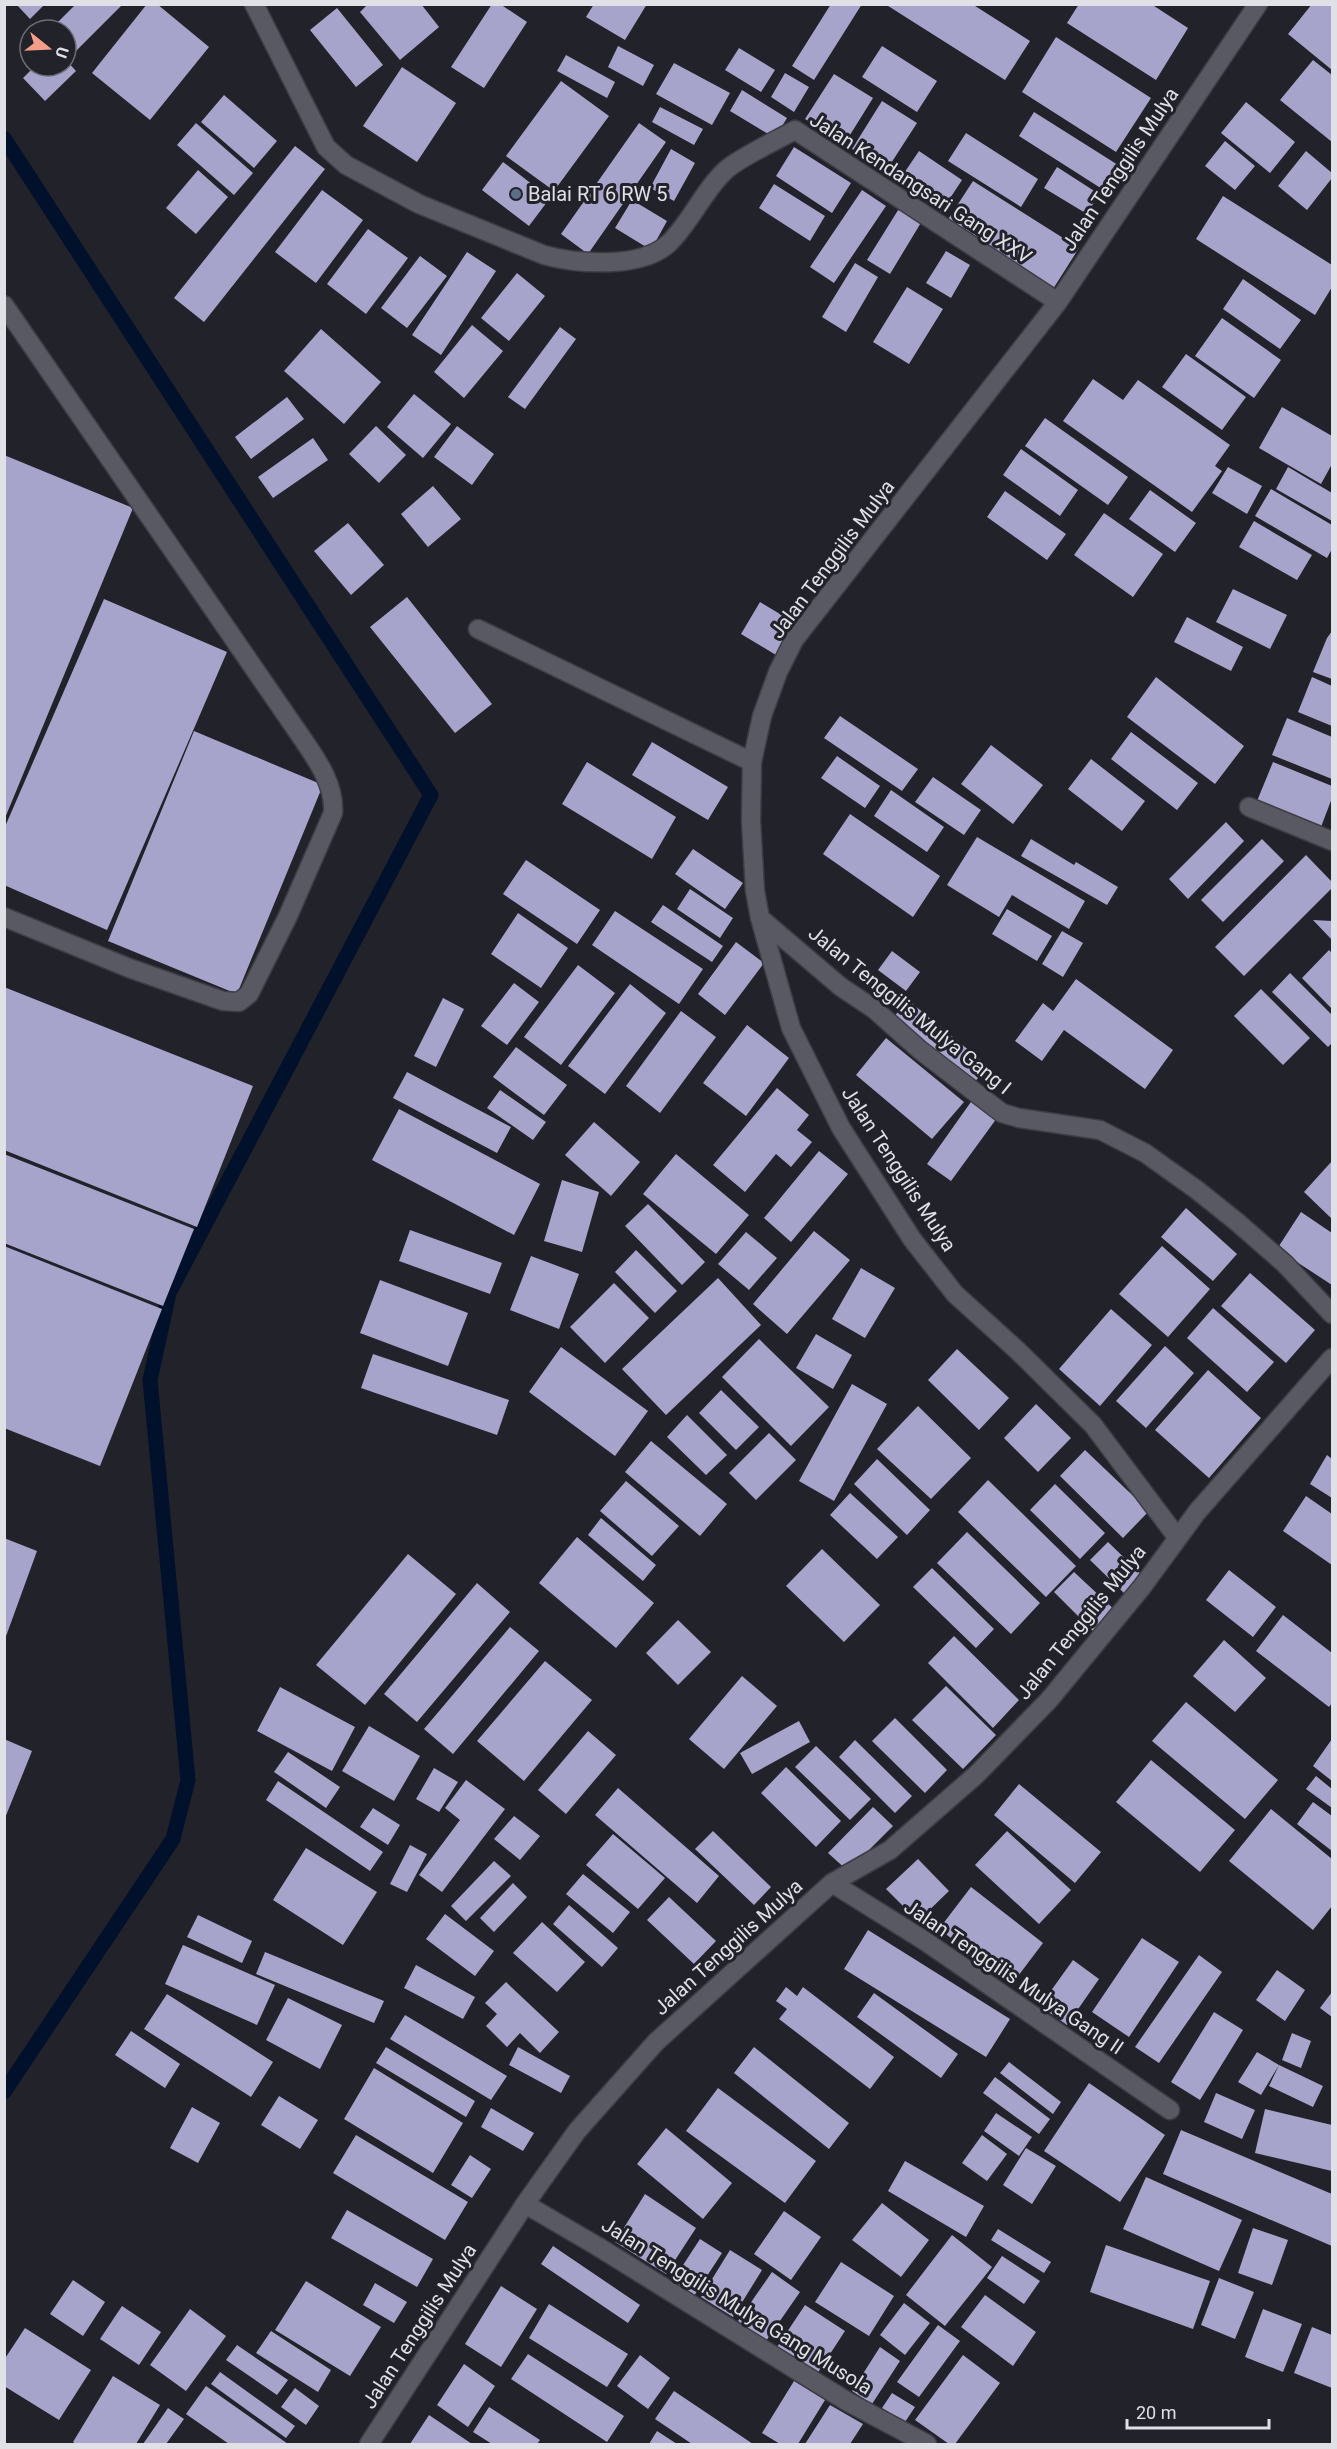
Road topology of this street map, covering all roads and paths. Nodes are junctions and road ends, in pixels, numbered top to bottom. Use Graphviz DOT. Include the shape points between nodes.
graph roads {
  1 [pos="254,4"];
  2 [pos="1258,4"];
  3 [pos="1058,302"];
  4 [pos="4,305"];
  5 [pos="478,629"];
  6 [pos="752,762"];
  7 [pos="1249,807"];
  8 [pos="1332,841"];
  9 [pos="4,917"];
  10 [pos="760,918"];
  11 [pos="1332,1314"];
  12 [pos="1332,1359"];
  13 [pos="1177,1537"];
  14 [pos="832,1883"];
  15 [pos="1170,2110"];
  16 [pos="525,2204"];
  17 [pos="369,2445"];
  18 [pos="927,2445"];
  1 -- 3 [label="street, Jalan Kendangsari Gang XXV" via="326,147 346,165 419,204 544,255 563,260 633,260 650,256 668,244 727,169 795,130"];
  2 -- 3 [label="street, Jalan Tenggilis Mulya"];
  3 -- 6 [label="street, Jalan Tenggilis Mulya" via="794,640 762,716"];
  4 -- 9 [label="street" via="308,745 322,768 333,803 333,813 288,916 249,994 239,1002 223,1001 129,968"];
  5 -- 6 [label="street"];
  6 -- 10 [label="street, Jalan Tenggilis Mulya" via="751,821"];
  7 -- 8 [label="street"];
  10 -- 11 [label="street, Jalan Tenggilis Mulya Gang I" via="1002,1113 1100,1130 1145,1153 1237,1222 1285,1264"];
  10 -- 13 [label="street, Jalan Tenggilis Mulya" via="790,1028 841,1128 912,1239 955,1294 1093,1425"];
  12 -- 13 [label="street, Jalan Tenggilis Mulya"];
  13 -- 14 [label="street, Jalan Tenggilis Mulya" via="1142,1587 1049,1700 976,1775 890,1850"];
  14 -- 15 [label="street, Jalan Tenggilis Mulya Gang II" via="925,1941"];
  14 -- 16 [label="street, Jalan Tenggilis Mulya" via="656,2042 577,2131"];
  16 -- 17 [label="street, Jalan Tenggilis Mulya"];
  16 -- 18 [label="street, Jalan Tenggilis Mulya Gang Musola" via="848,2402"];
}
